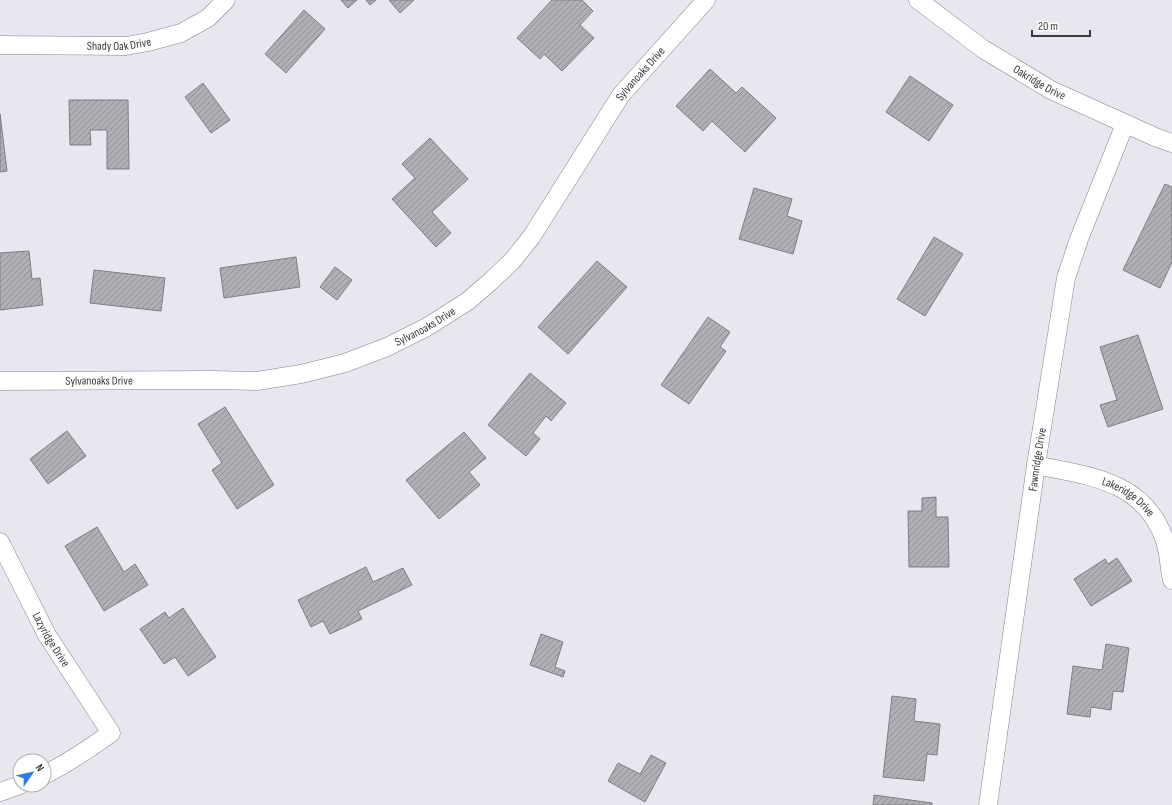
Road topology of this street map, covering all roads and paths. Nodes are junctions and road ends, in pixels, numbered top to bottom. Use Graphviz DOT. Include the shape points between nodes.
graph roads {
  1 [pos="226,0"];
  2 [pos="706,0"];
  3 [pos="918,0"];
  4 [pos="0,45"];
  5 [pos="1125,124"];
  6 [pos="1172,143"];
  7 [pos="0,381"];
  8 [pos="1036,465"];
  9 [pos="0,542"];
  10 [pos="1172,580"];
  11 [pos="52,771"];
  12 [pos="12,788"];
  13 [pos="0,792"];
  14 [pos="988,805"];
  1 -- 4 [label="street, Shady Oak Drive" via="208,18 181,34 148,42 126,46"];
  2 -- 7 [label="street, Sylvanoaks Drive" via="621,96 532,236 513,260 468,300 427,327 387,347 345,363 257,381"];
  3 -- 5 [label="street, Oakridge Drive" via="990,53 1051,90"];
  5 -- 6 [label="street, Oakridge Drive"];
  5 -- 8 [label="street, Fawnridge Drive" via="1066,278"];
  8 -- 10 [label="street, Lakeridge Drive" via="1101,479 1134,495 1152,515 1164,538"];
  8 -- 14 [label="street, Fawnridge Drive"];
  9 -- 11 [label="street, Lazyridge Drive" via="47,635 111,733 87,751"];
  12 -- 13 [label="street"];
}
